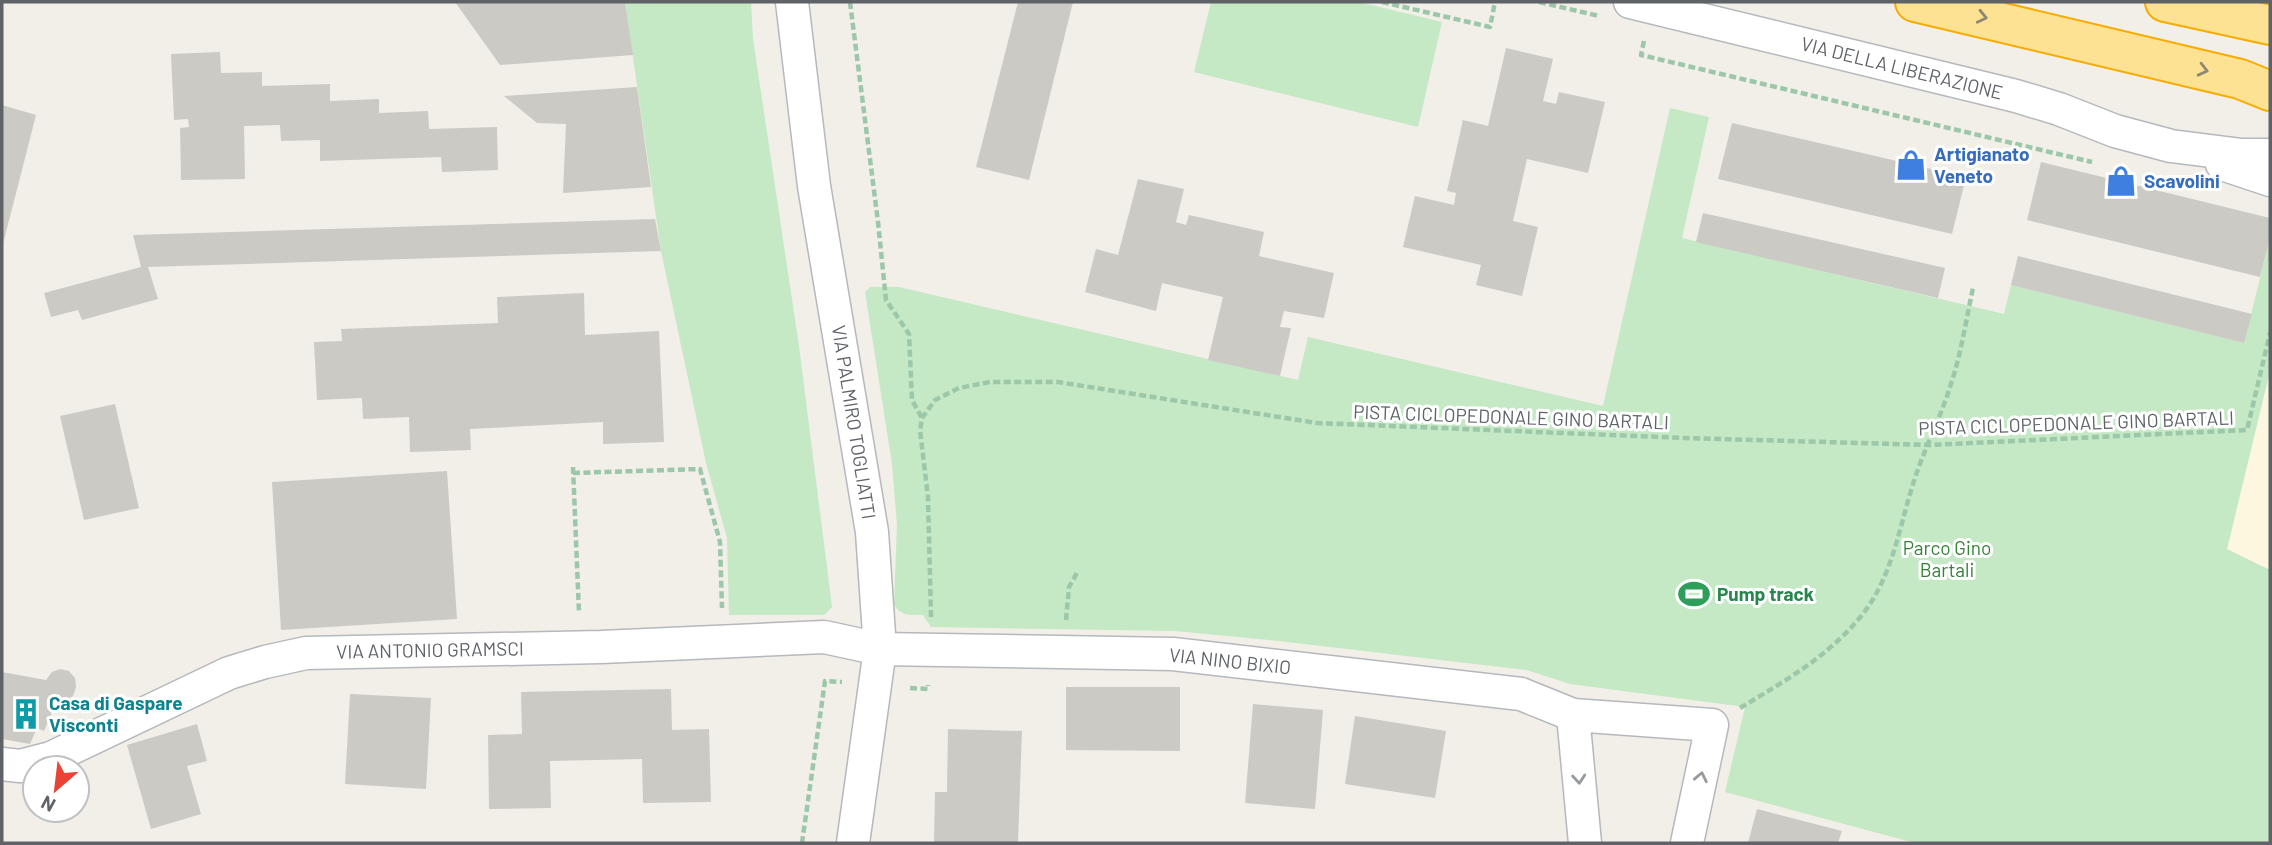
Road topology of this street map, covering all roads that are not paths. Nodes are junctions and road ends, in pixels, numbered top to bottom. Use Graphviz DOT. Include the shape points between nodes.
graph roads {
  1 [pos="792,2"];
  2 [pos="1915,2"];
  3 [pos="2165,2"];
  4 [pos="1618,10"];
  5 [pos="2270,25"];
  6 [pos="2270,91"];
  7 [pos="2171,146"];
  8 [pos="2270,155"];
  9 [pos="2270,180"];
  10 [pos="880,649"];
  11 [pos="1573,715"];
  12 [pos="2,764"];
  13 [pos="853,843"];
  14 [pos="1585,843"];
  15 [pos="1686,843"];
  1 -- 10 [label="street, VIA PALMIRO TOGLIATTI" via="814,186 872,533"];
  2 -- 6 [label="highway, one-way" via="2239,79"];
  3 -- 5 [label="highway"];
  4 -- 7 [label="street, VIA DELLA LIBERAZIONE" via="2016,96"];
  7 -- 8 [label="street, VIA DELLA LIBERAZIONE"];
  7 -- 9 [label="street, VIA DELLA LIBERAZIONE"];
  10 -- 11 [label="street, VIA NINO BIXIO" via="1173,654 1521,694"];
  10 -- 12 [label="street, VIA ANTONIO GRAMSCI" via="824,637 306,653 229,673 51,758 20,766"];
  10 -- 13 [label="street, VIA PALMIRO TOGLIATTI"];
  11 -- 14 [label="street, one-way"];
  15 -- 11 [label="street, VIA NINO BIXIO, one-way" via="1712,725"];
}
